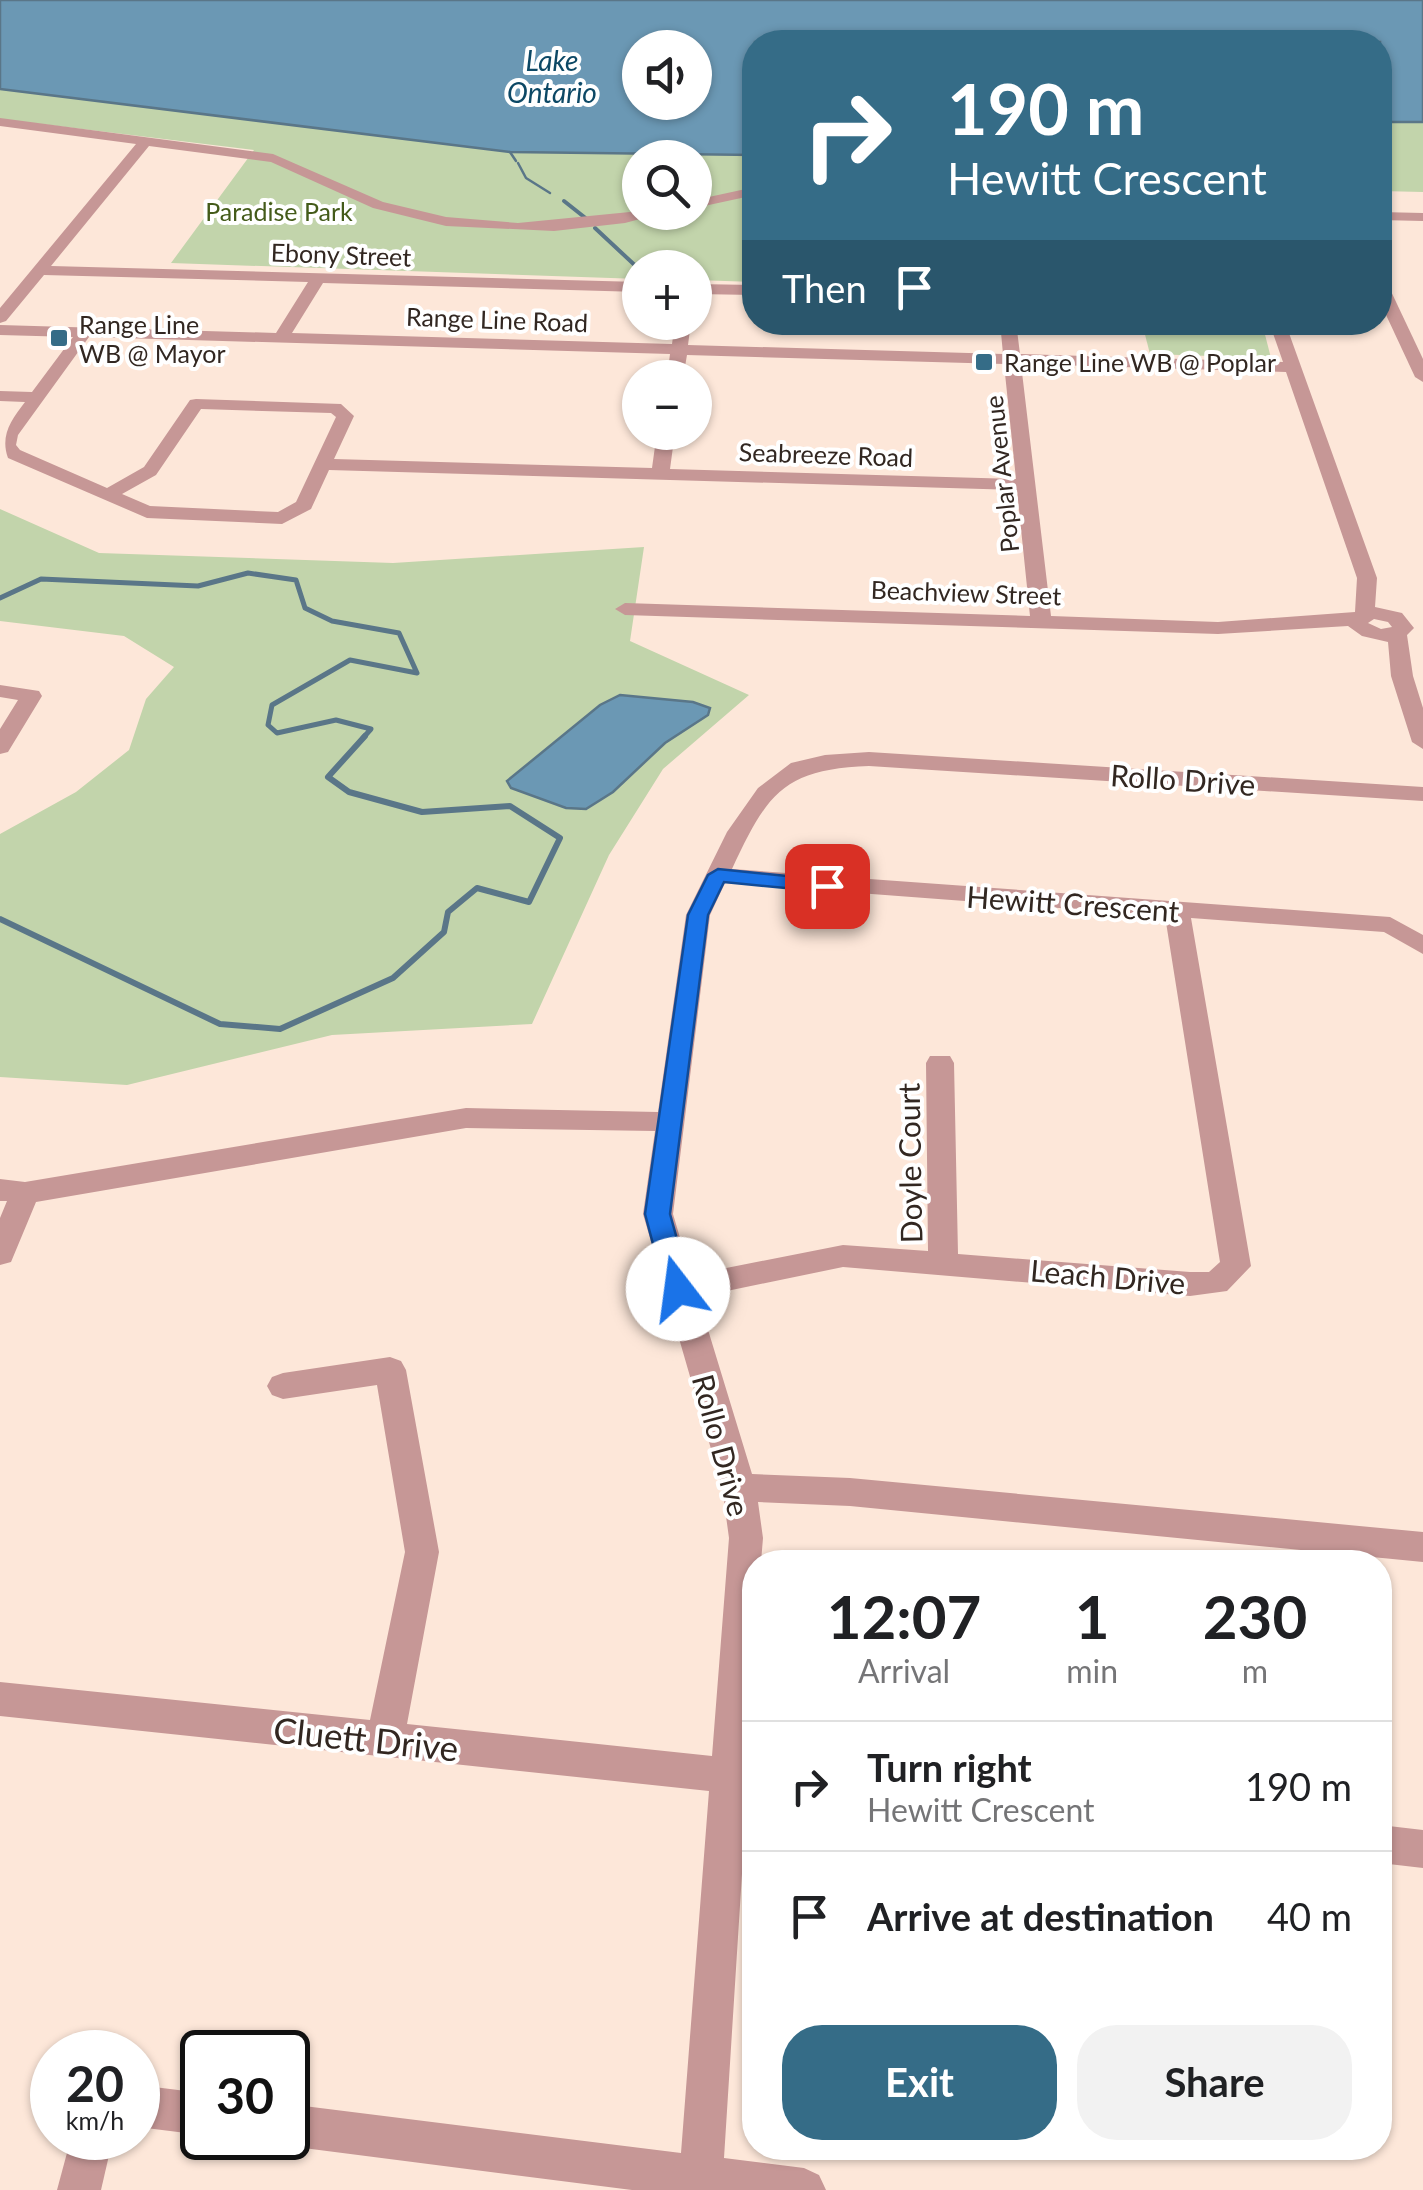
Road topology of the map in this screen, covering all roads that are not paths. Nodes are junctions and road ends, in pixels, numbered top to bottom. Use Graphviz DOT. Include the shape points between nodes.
graph roads {
  1 [pos="0,122"];
  2 [pos="146,141"];
  3 [pos="742,194"];
  4 [pos="712,200"];
  5 [pos="1392,216"];
  6 [pos="1423,217"];
  7 [pos="622,218"];
  8 [pos="40,270"];
  9 [pos="318,278"];
  10 [pos="622,286"];
  11 [pos="712,289"];
  12 [pos="742,290"];
  13 [pos="1392,310"];
  14 [pos="0,318"];
  15 [pos="0,330"];
  16 [pos="85,332"];
  17 [pos="1010,335"];
  18 [pos="1281,335"];
  19 [pos="281,338"];
  20 [pos="680,340"];
  21 [pos="679,349"];
  22 [pos="1013,358"];
  23 [pos="677,360"];
  24 [pos="1292,366"];
  25 [pos="1423,376"];
  26 [pos="0,396"];
  27 [pos="36,397"];
  28 [pos="663,450"];
  29 [pos="324,464"];
  30 [pos="660,473"];
  31 [pos="1026,485"];
  32 [pos="107,496"];
  33 [pos="625,609"];
  34 [pos="1041,621"];
  35 [pos="1390,625"];
  36 [pos="0,691"];
  37 [pos="1423,742"];
  38 [pos="0,747"];
  39 [pos="1423,794"];
  40 [pos="718,875"];
  41 [pos="1177,911"];
  42 [pos="1423,946"];
  43 [pos="940,1063"];
  44 [pos="672,1122"];
  45 [pos="12,1192"];
  46 [pos="0,1254"];
  47 [pos="943,1262"];
  48 [pos="678,1289"];
  49 [pos="283,1386"];
  50 [pos="739,1488"];
  51 [pos="1423,1547"];
  52 [pos="746,1550"];
  53 [pos="0,1699"];
  54 [pos="385,1740"];
  55 [pos="742,1777"];
  56 [pos="742,1787"];
  57 [pos="1392,1845"];
  58 [pos="1423,1848"];
  59 [pos="310,2128"];
  60 [pos="86,2160"];
  61 [pos="701,2182"];
  62 [pos="79,2190"];
  63 [pos="804,2190"];
  1 -- 2 [label="street"];
  2 -- 7 [label="street" via="284,161 374,204 440,220 572,225"];
  2 -- 8 [label="street"];
  3 -- 4 [label="street"];
  5 -- 6 [label="street"];
  8 -- 9 [label="street, Ebony Street"];
  8 -- 14 [label="street"];
  9 -- 10 [label="street, Ebony Street"];
  9 -- 19 [label="street"];
  11 -- 12 [label="street"];
  13 -- 25 [label="street"];
  15 -- 16 [label="street, Range Line Road"];
  16 -- 19 [label="street, Range Line Road"];
  16 -- 27 [label="street"];
  17 -- 22 [label="street, Poplar Avenue"];
  18 -- 24 [label="street"];
  19 -- 21 [label="street, Range Line Road"];
  20 -- 21 [label="street"];
  21 -- 22 [label="street, Range Line Road"];
  21 -- 23 [label="street"];
  22 -- 24 [label="street, Range Line Road"];
  22 -- 31 [label="street, Poplar Avenue"];
  24 -- 35 [label="street"];
  26 -- 27 [label="street"];
  27 -- 32 [label="street" via="9,435 14,454"];
  28 -- 30 [label="street"];
  29 -- 30 [label="street, Seabreeze Road"];
  29 -- 32 [label="street" via="304,505 282,518 148,512"];
  29 -- 32 [label="street" via="345,416 335,408 196,404 150,471"];
  30 -- 31 [label="street, Seabreeze Road"];
  31 -- 34 [label="street, Poplar Avenue"];
  33 -- 34 [label="street, Beachview Street"];
  34 -- 35 [label="street, Beachview Street"];
  35 -- 37 [label="street" via="1394,670 1402,676"];
  36 -- 38 [label="street" via="31,696"];
  39 -- 40 [label="street, Rollo Drive" via="830,761 802,766 769,789"];
  40 -- 41 [label="street, Hewitt Crescent"];
  40 -- 44 [label="street, Rollo Drive" via="698,915"];
  41 -- 42 [label="street, Hewitt Crescent" via="1390,926"];
  41 -- 47 [label="street, Leach Drive" via="1236,1266 1216,1283 1190,1284"];
  43 -- 47 [label="street, Doyle Court"];
  44 -- 45 [label="street" via="466,1118"];
  44 -- 48 [label="street, Rollo Drive" via="658,1214"];
  45 -- 46 [label="street"];
  47 -- 48 [label="street, Leach Drive" via="844,1256"];
  48 -- 50 [label="street, Rollo Drive"];
  49 -- 54 [label="street" via="390,1370 422,1552"];
  50 -- 51 [label="street" via="850,1492"];
  50 -- 52 [label="street, Rollo Drive"];
  53 -- 54 [label="street, Cluett Drive"];
  54 -- 55 [label="street, Cluett Drive"];
  56 -- 61 [label="street, Rollo Drive"];
  57 -- 58 [label="street"];
  59 -- 61 [label="street"];
  60 -- 62 [label="street"];
  61 -- 63 [label="street"];
}
